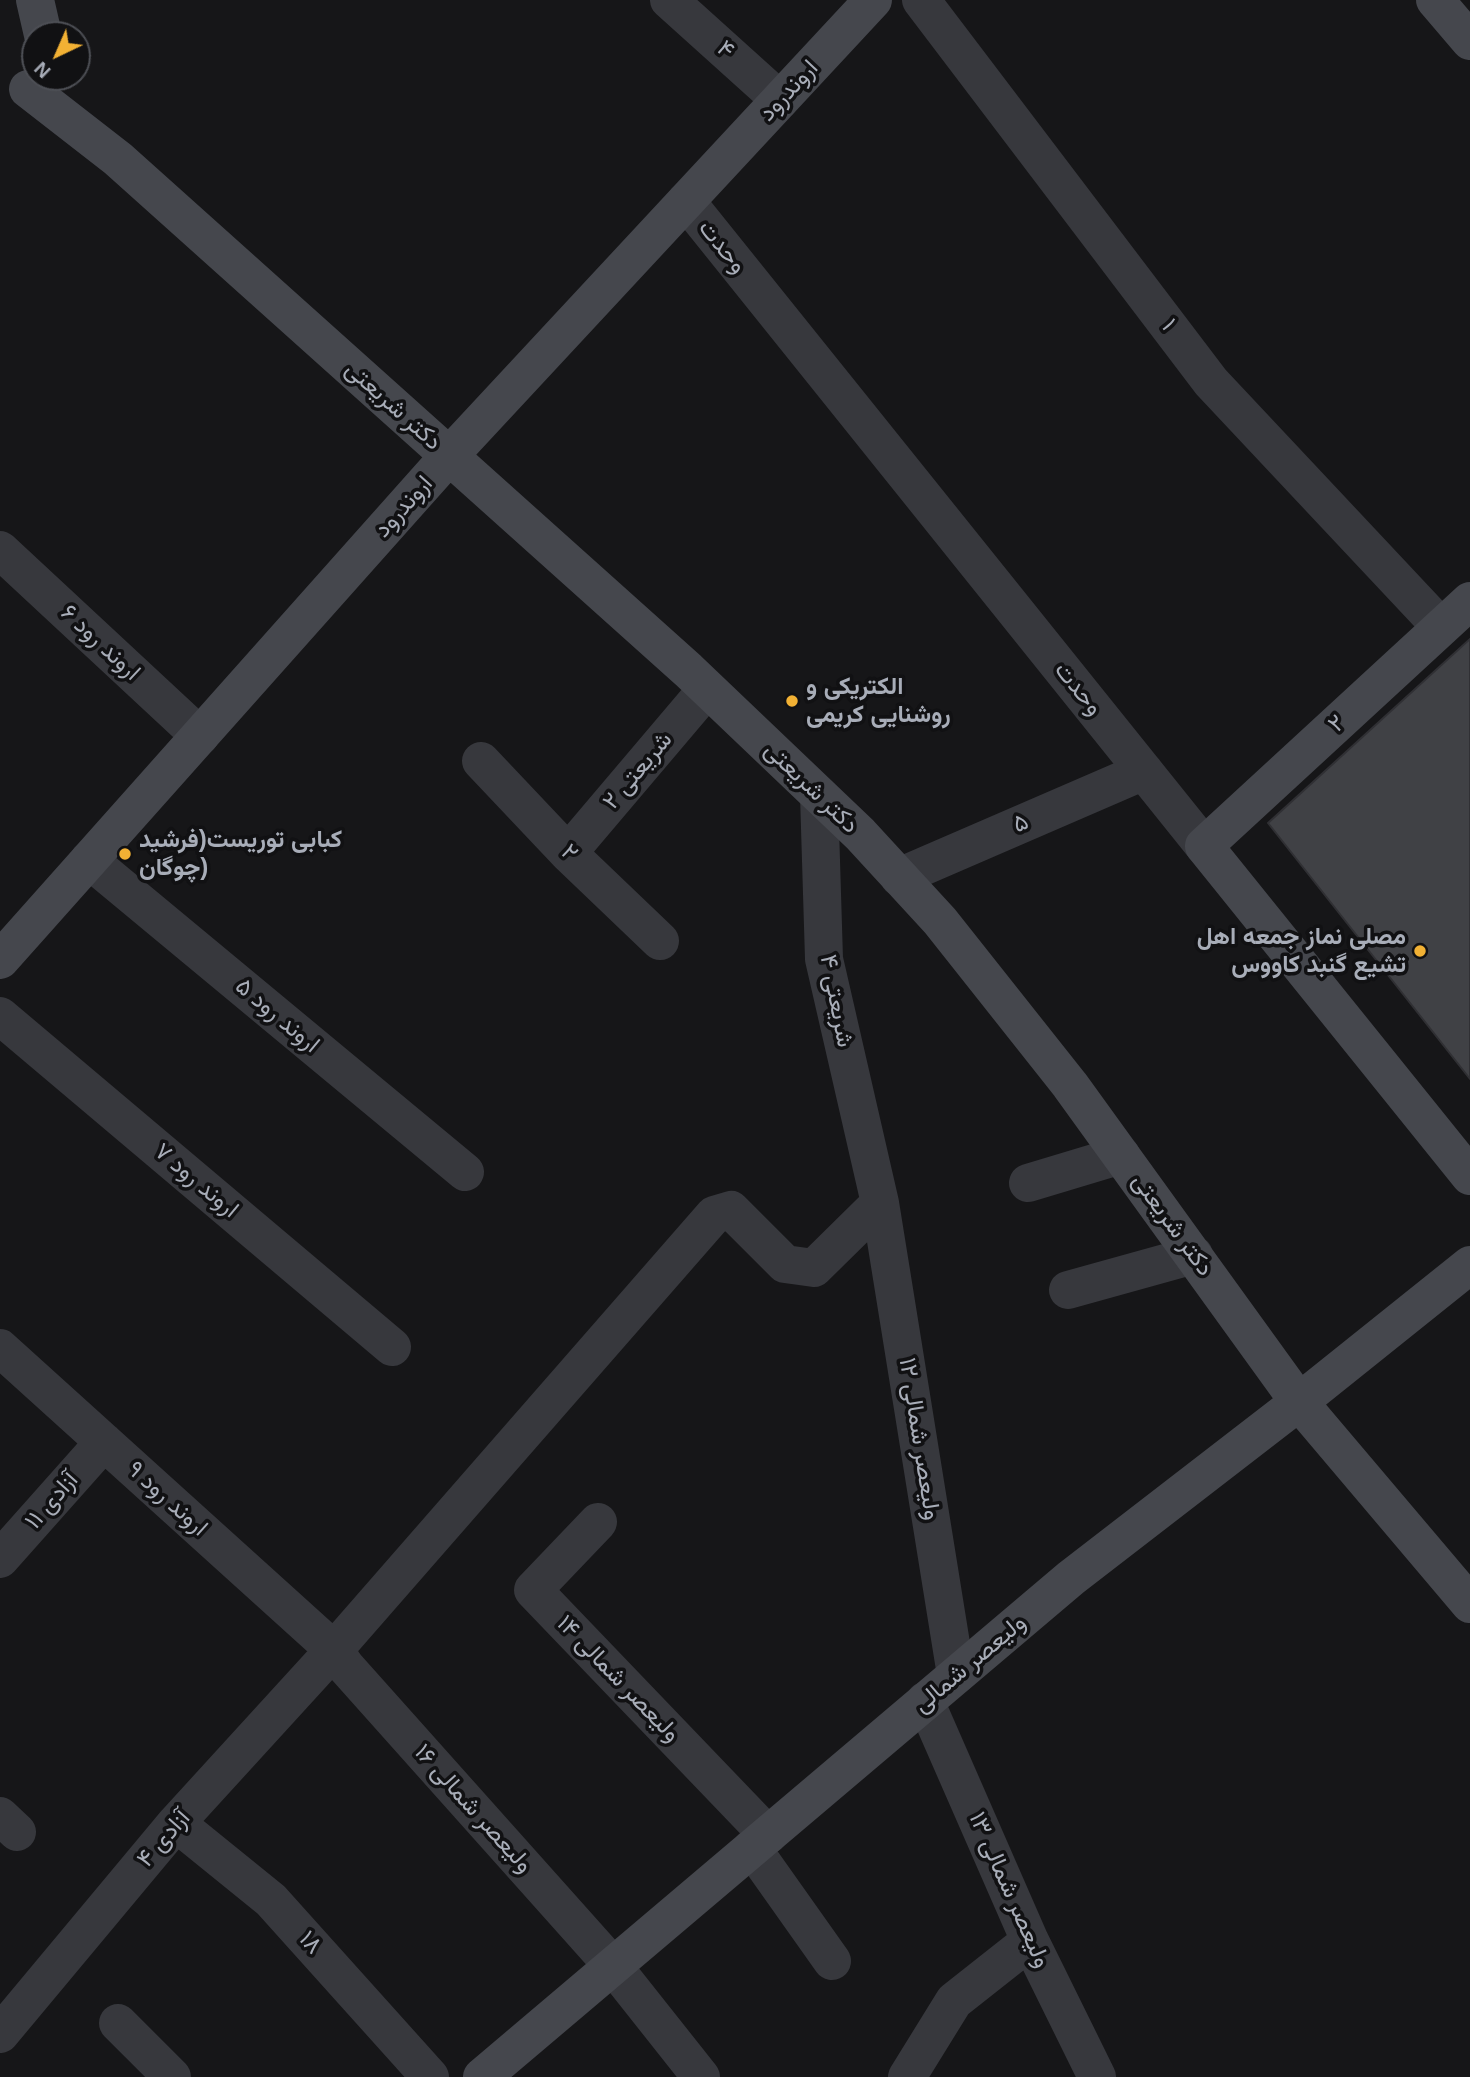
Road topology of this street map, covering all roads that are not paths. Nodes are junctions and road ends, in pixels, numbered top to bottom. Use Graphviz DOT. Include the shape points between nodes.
graph roads {
  1 [pos="35,0"];
  2 [pos="669,0"];
  3 [pos="873,0"];
  4 [pos="921,0"];
  5 [pos="1435,0"];
  6 [pos="40,21"];
  7 [pos="1470,41"];
  8 [pos="22,91"];
  9 [pos="780,100"];
  10 [pos="686,201"];
  11 [pos="449,456"];
  12 [pos="0,550"];
  13 [pos="1470,601"];
  14 [pos="1441,627"];
  15 [pos="707,688"];
  16 [pos="200,736"];
  17 [pos="481,761"];
  18 [pos="1144,771"];
  19 [pos="819,795"];
  20 [pos="1204,846"];
  21 [pos="568,853"];
  22 [pos="89,860"];
  23 [pos="899,877"];
  24 [pos="660,941"];
  25 [pos="0,960"];
  26 [pos="0,1016"];
  27 [pos="1121,1155"];
  28 [pos="465,1172"];
  29 [pos="1470,1176"];
  30 [pos="1028,1183"];
  31 [pos="880,1203"];
  32 [pos="1194,1255"];
  33 [pos="1470,1265"];
  34 [pos="1068,1290"];
  35 [pos="392,1347"];
  36 [pos="0,1348"];
  37 [pos="1299,1402"];
  38 [pos="104,1442"];
  39 [pos="598,1522"];
  40 [pos="0,1559"];
  41 [pos="1470,1604"];
  42 [pos="334,1650"];
  43 [pos="956,1675"];
  44 [pos="925,1701"];
  45 [pos="176,1823"];
  46 [pos="760,1841"];
  47 [pos="1030,1941"];
  48 [pos="832,1961"];
  49 [pos="613,1966"];
  50 [pos="118,2023"];
  51 [pos="0,2035"];
  52 [pos="172,2077"];
  53 [pos="430,2077"];
  54 [pos="482,2077"];
  55 [pos="701,2077"];
  56 [pos="907,2077"];
  57 [pos="1097,2077"];
  1 -- 6 [label="street"];
  2 -- 9 [label="street, ۴"];
  3 -- 9 [label="street, اروندرود"];
  4 -- 14 [label="street, ۱" via="1212,382"];
  5 -- 7 [label="street"];
  8 -- 11 [label="street, دکتر شریعتی" via="118,159"];
  9 -- 10 [label="street, اروندرود"];
  10 -- 11 [label="street, اروندرود"];
  10 -- 18 [label="street, وحدت"];
  11 -- 15 [label="street, دکتر شریعتی"];
  11 -- 16 [label="street, اروندرود"];
  12 -- 16 [label="street, اروند رود ۶"];
  13 -- 14 [label="street, ۲"];
  14 -- 20 [label="street, ۲"];
  15 -- 19 [label="street, دکتر شریعتی"];
  15 -- 21 [label="street, شریعتی ۲"];
  16 -- 22 [label="street, اروندرود"];
  17 -- 21 [label="street, ۲"];
  18 -- 20 [label="street, وحدت"];
  18 -- 23 [label="street, ۵"];
  19 -- 23 [label="street, دکتر شریعتی"];
  19 -- 31 [label="street, شریعتی ۴" via="824,959"];
  20 -- 29 [label="street, وحدت"];
  21 -- 24 [label="street, ۲"];
  22 -- 25 [label="street, اروندرود"];
  22 -- 28 [label="street, اروند رود ۵"];
  23 -- 27 [label="street, دکتر شریعتی" via="940,921"];
  26 -- 35 [label="street, اروند رود ۷"];
  27 -- 30 [label="street"];
  27 -- 32 [label="street, دکتر شریعتی"];
  31 -- 42 [label="street, آزادی ۴" via="814,1268 785,1264 731,1210 714,1215"];
  31 -- 43 [label="street, ولیعصر شمالی ۱۲"];
  32 -- 34 [label="street"];
  32 -- 37 [label="street, دکتر شریعتی"];
  33 -- 37 [label="street, ولیعصر شمالی"];
  36 -- 38 [label="street, اروند رود ۹"];
  37 -- 41 [label="street, دکتر شریعتی"];
  37 -- 43 [label="street, ولیعصر شمالی" via="1071,1578"];
  38 -- 40 [label="street, آزادی ۱۱"];
  38 -- 42 [label="street, اروند رود ۹"];
  39 -- 46 [label="street, ولیعصر شمالی ۱۴" via="533,1590"];
  42 -- 45 [label="street, آزادی ۴"];
  42 -- 49 [label="street, ولیعصر شمالی ۱۶"];
  43 -- 44 [label="street, ولیعصر شمالی"];
  44 -- 46 [label="street, ولیعصر شمالی"];
  44 -- 47 [label="street, ولیعصر شمالی ۱۳"];
  45 -- 51 [label="street, آزادی ۴"];
  45 -- 53 [label="street, ۱۸" via="271,1900"];
  46 -- 48 [label="street"];
  46 -- 49 [label="street, ولیعصر شمالی"];
  47 -- 56 [label="street" via="954,2001"];
  47 -- 57 [label="street, ولیعصر شمالی ۱۳"];
  49 -- 54 [label="street, ولیعصر شمالی"];
  49 -- 55 [label="street, ولیعصر شمالی ۱۶"];
  50 -- 52 [label="street"];
}
